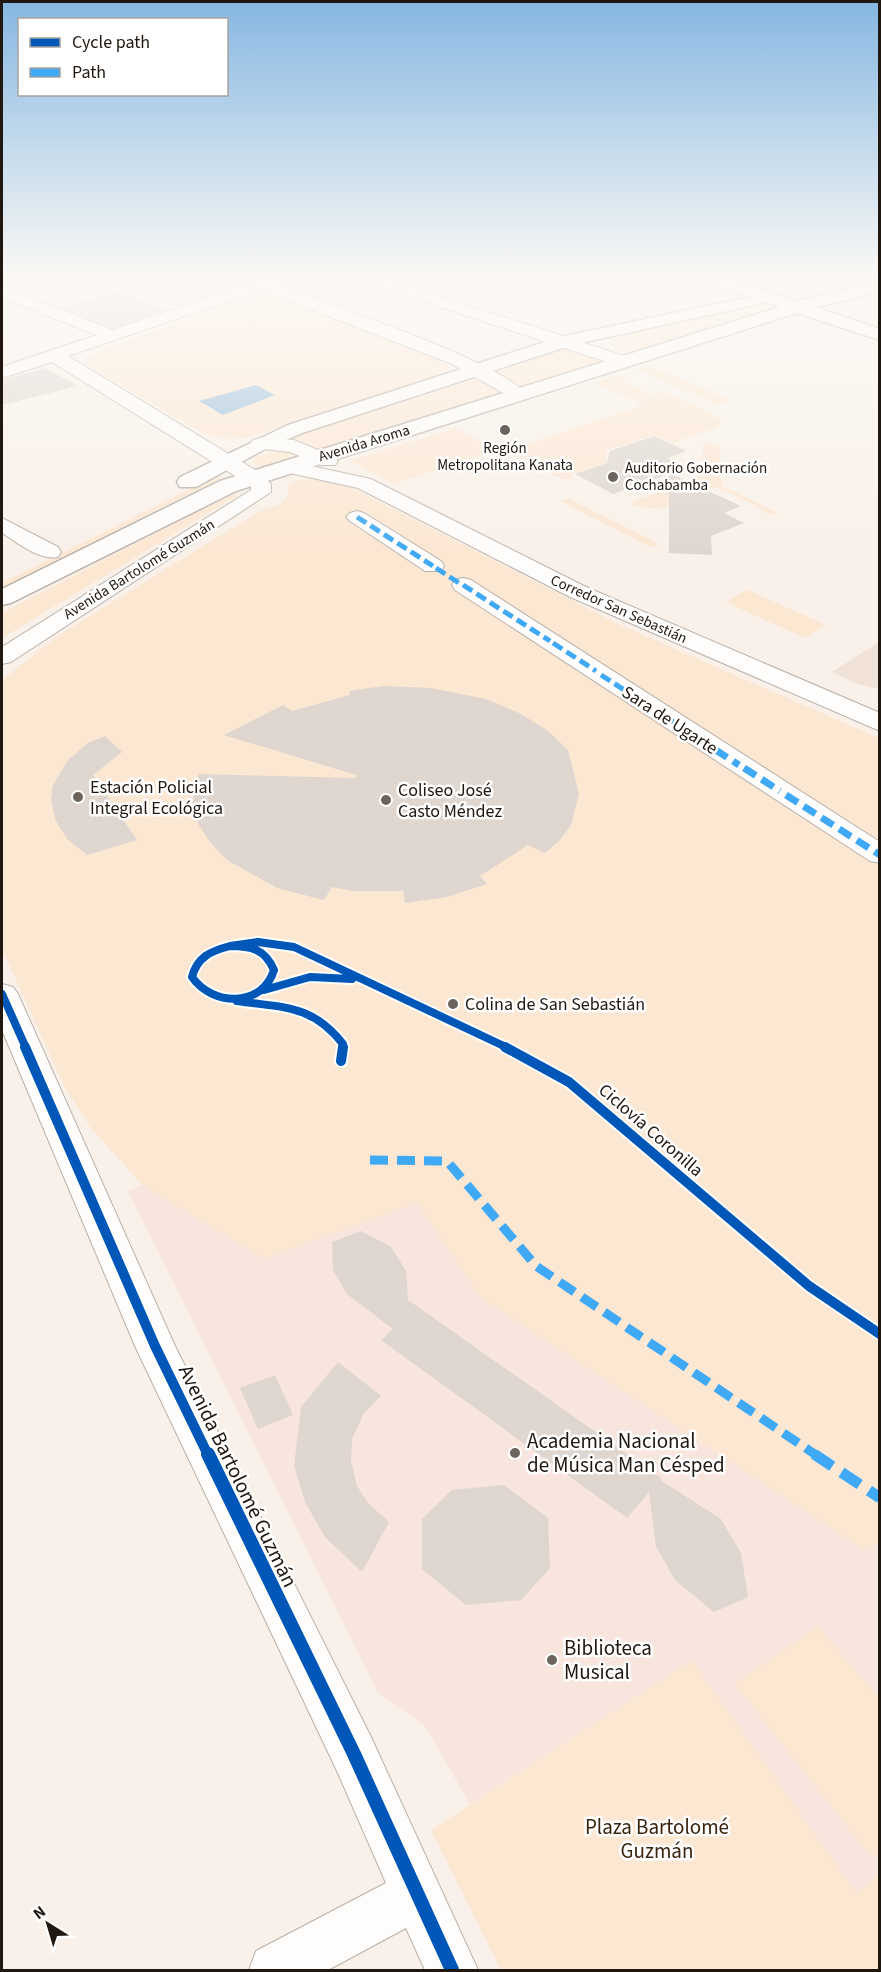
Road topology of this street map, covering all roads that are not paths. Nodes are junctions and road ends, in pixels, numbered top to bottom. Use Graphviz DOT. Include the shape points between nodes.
graph roads {
  1 [pos="78,370"];
  2 [pos="479,370"];
  3 [pos="599,370"];
  4 [pos="476,371"];
  5 [pos="517,395"];
  6 [pos="260,444"];
  7 [pos="319,458"];
  8 [pos="226,462"];
  9 [pos="288,467"];
  10 [pos="253,477"];
  11 [pos="364,483"];
  12 [pos="357,517"];
  13 [pos="2,524"];
  14 [pos="50,552"];
  15 [pos="2,576"];
  16 [pos="2,598"];
  17 [pos="2,657"];
  18 [pos="879,723"];
  19 [pos="879,855"];
  20 [pos="2,994"];
  21 [pos="416,1895"];
  22 [pos="275,1971"];
  23 [pos="452,1971"];
  1 -- 8 [label="street"];
  2 -- 4 [label="main road, Avenida Aroma"];
  3 -- 5 [label="main road, Avenida Aroma"];
  4 -- 5 [label="street"];
  4 -- 6 [label="main road, Avenida Aroma" via="295,429"];
  5 -- 7 [label="main road, Avenida Aroma"];
  6 -- 7 [label="street, Corredor San Sebastián" via="294,446"];
  6 -- 8 [label="main road, Avenida Aroma"];
  7 -- 9 [label="main road, Avenida Aroma"];
  7 -- 11 [label="street, Corredor San Sebastián" via="354,473"];
  8 -- 10 [label="street"];
  8 -- 14 [label="main road, Avenida Aroma"];
  9 -- 10 [label="main road, Avenida Aroma"];
  9 -- 11 [label="street, Corredor San Sebastián"];
  10 -- 16 [label="main road, Avenida Aroma" via="181,507"];
  10 -- 17 [label="street, Avenida Bartolomé Guzmán" via="261,484 261,492 254,499"];
  11 -- 18 [label="street, Corredor San Sebastián" via="578,592"];
  12 -- 19 [label="street, Sara de Ugarte"];
  13 -- 14 [label="street"];
  14 -- 15 [label="main road, Avenida Aroma"];
  20 -- 21 [label="street, Avenida Bartolomé Guzmán" via="155,1346 354,1754"];
  21 -- 22 [label="street"];
  21 -- 23 [label="street, Avenida Bartolomé Guzmán"];
}
